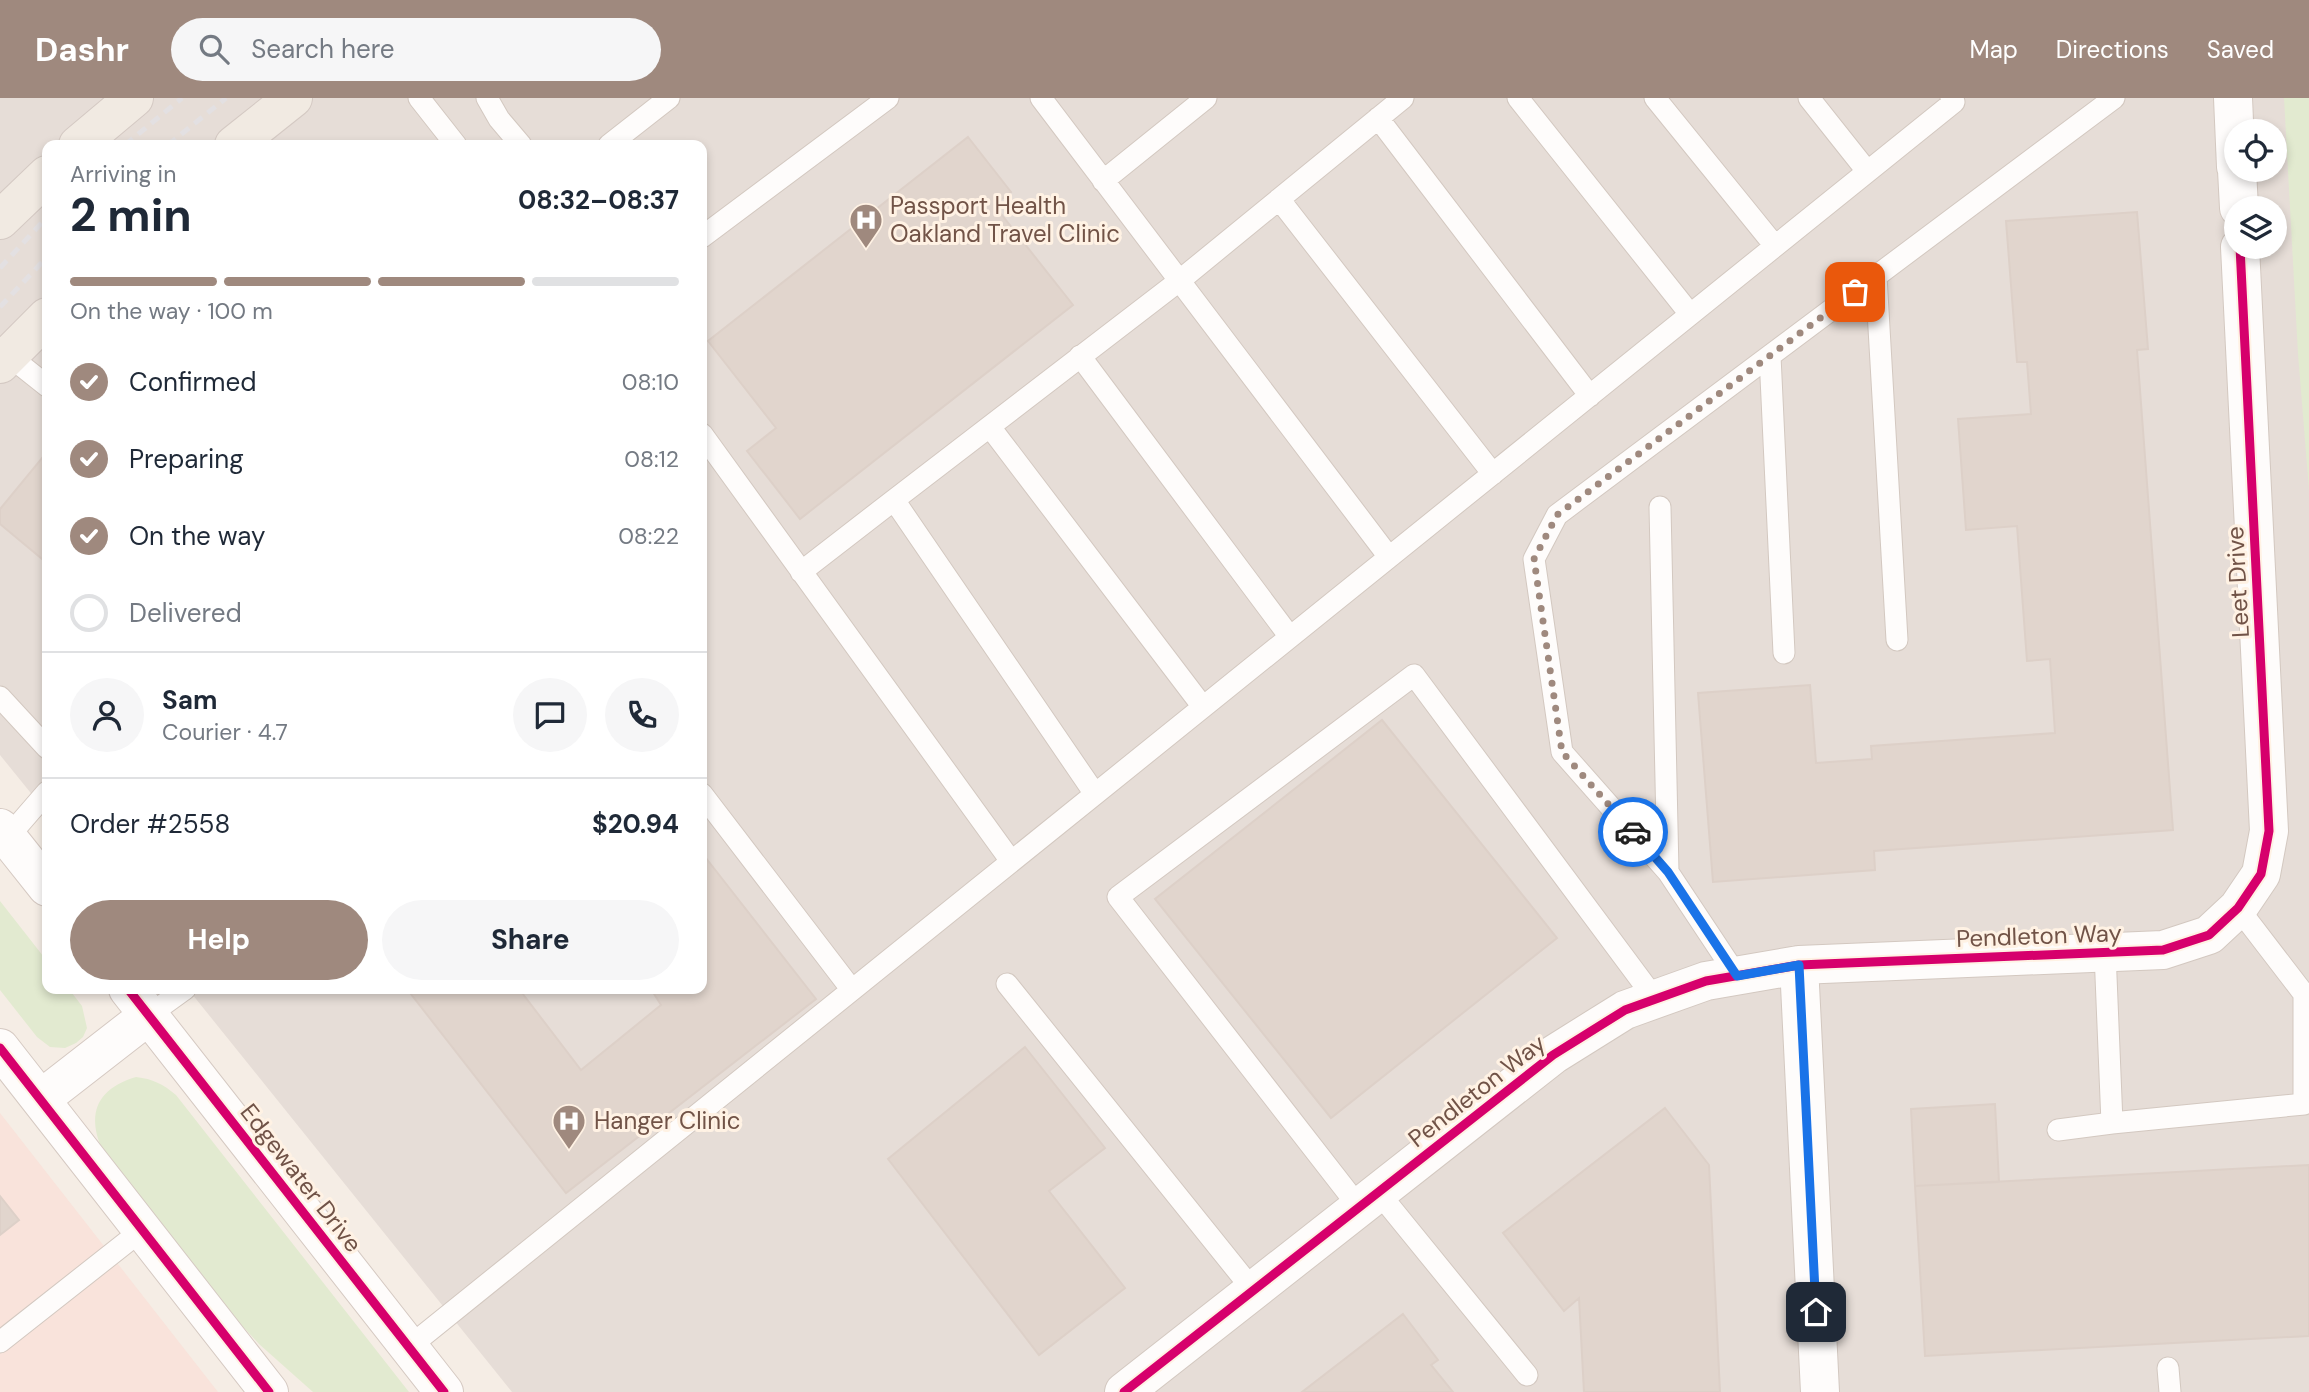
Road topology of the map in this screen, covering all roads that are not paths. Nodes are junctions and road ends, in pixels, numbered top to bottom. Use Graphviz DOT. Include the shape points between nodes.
graph roads {
  1 [pos="134,98"];
  2 [pos="293,98"];
  3 [pos="419,98"];
  4 [pos="488,98"];
  5 [pos="669,98"];
  6 [pos="888,98"];
  7 [pos="1041,98"];
  8 [pos="1206,98"];
  9 [pos="1403,98"];
  10 [pos="1518,98"];
  11 [pos="1656,98"];
  12 [pos="1809,98"];
  13 [pos="1951,98"];
  14 [pos="2114,98"];
  15 [pos="2233,98"];
  16 [pos="1378,118"];
  17 [pos="2234,119"];
  18 [pos="84,140"];
  19 [pos="240,140"];
  20 [pos="452,140"];
  21 [pos="517,140"];
  22 [pos="615,140"];
  23 [pos="1867,171"];
  24 [pos="42,179"];
  25 [pos="1104,181"];
  26 [pos="1279,199"];
  27 [pos="0,220"];
  28 [pos="707,233"];
  29 [pos="1774,246"];
  30 [pos="2241,259"];
  31 [pos="1876,276"];
  32 [pos="1179,281"];
  33 [pos="1690,314"];
  34 [pos="42,322"];
  35 [pos="1080,356"];
  36 [pos="1770,356"];
  37 [pos="4,359"];
  38 [pos="42,383"];
  39 [pos="1590,396"];
  40 [pos="990,427"];
  41 [pos="707,441"];
  42 [pos="1493,474"];
  43 [pos="894,500"];
  44 [pos="1660,507"];
  45 [pos="1389,557"];
  46 [pos="801,572"];
  47 [pos="1290,637"];
  48 [pos="1897,640"];
  49 [pos="1784,653"];
  50 [pos="0,697"];
  51 [pos="1203,707"];
  52 [pos="42,743"];
  53 [pos="1095,794"];
  54 [pos="42,797"];
  55 [pos="707,801"];
  56 [pos="4,833"];
  57 [pos="1012,861"];
  58 [pos="1668,872"];
  59 [pos="42,881"];
  60 [pos="2238,908"];
  61 [pos="2105,952"];
  62 [pos="1799,965"];
  63 [pos="1737,976"];
  64 [pos="1007,984"];
  65 [pos="852,990"];
  66 [pos="168,994"];
  67 [pos="1655,999"];
  68 [pos="139,1002"];
  69 [pos="0,1048"];
  70 [pos="41,1099"];
  71 [pos="2112,1123"];
  72 [pos="2058,1130"];
  73 [pos="1368,1200"];
  74 [pos="142,1230"];
  75 [pos="1253,1290"];
  76 [pos="0,1342"];
  77 [pos="409,1347"];
  78 [pos="2168,1368"];
  79 [pos="1527,1376"];
  80 [pos="269,1392"];
  81 [pos="444,1392"];
  82 [pos="1124,1392"];
  83 [pos="1820,1392"];
  84 [pos="2170,1392"];
  1 -- 18 [label="main road"];
  2 -- 19 [label="main road"];
  3 -- 20 [label="lane"];
  4 -- 21 [label="lane"];
  5 -- 22 [label="lane"];
  6 -- 28 [label="lane"];
  7 -- 25 [label="lane"];
  8 -- 25 [label="lane"];
  9 -- 16 [label="lane"];
  10 -- 33 [label="lane"];
  11 -- 29 [label="lane"];
  12 -- 23 [label="lane"];
  13 -- 23 [label="lane" via="1954,102"];
  14 -- 31 [label="lane"];
  15 -- 17 [label="street"];
  16 -- 26 [label="lane"];
  16 -- 39 [label="lane"];
  23 -- 29 [label="lane"];
  24 -- 27 [label="main road"];
  25 -- 32 [label="lane"];
  26 -- 32 [label="lane"];
  26 -- 42 [label="lane"];
  29 -- 33 [label="lane"];
  30 -- 60 [label="street, Leet Drive" via="2269,831 2261,874"];
  31 -- 36 [label="lane"];
  31 -- 48 [label="lane"];
  32 -- 35 [label="lane"];
  32 -- 45 [label="lane"];
  33 -- 39 [label="lane"];
  34 -- 37 [label="main road"];
  35 -- 40 [label="lane"];
  35 -- 47 [label="lane"];
  36 -- 49 [label="lane"];
  36 -- 58 [label="lane" via="1557,515 1534,559 1562,752"];
  37 -- 38 [label="lane"];
  39 -- 42 [label="lane"];
  40 -- 43 [label="lane"];
  40 -- 51 [label="lane"];
  41 -- 46 [label="lane"];
  42 -- 45 [label="lane"];
  43 -- 46 [label="lane"];
  43 -- 53 [label="lane"];
  44 -- 58 [label="lane"];
  45 -- 47 [label="lane"];
  46 -- 57 [label="lane"];
  47 -- 51 [label="lane"];
  50 -- 52 [label="lane"];
  51 -- 53 [label="lane"];
  53 -- 57 [label="lane"];
  54 -- 56 [label="lane"];
  55 -- 65 [label="lane"];
  56 -- 59 [label="street"];
  57 -- 65 [label="lane"];
  58 -- 63 [label="lane"];
  60 -- 61 [label="street, Pendleton Way" via="2209,935 2163,950"];
  60 -- 71 [label="lane" via="2304,993 2304,1104"];
  61 -- 62 [label="street, Pendleton Way"];
  61 -- 71 [label="lane"];
  62 -- 63 [label="street, Pendleton Way"];
  62 -- 83 [label="street"];
  63 -- 67 [label="street, Pendleton Way" via="1706,981"];
  64 -- 75 [label="lane"];
  65 -- 77 [label="lane"];
  66 -- 68 [label="lane"];
  67 -- 73 [label="street, Pendleton Way" via="1625,1010 1553,1055"];
  67 -- 73 [label="lane" via="1414,675 1118,897"];
  68 -- 70 [label="street"];
  68 -- 77 [label="street, Edgewater Drive"];
  69 -- 70 [label="street"];
  70 -- 74 [label="street"];
  71 -- 72 [label="lane"];
  73 -- 75 [label="street, Pendleton Way"];
  73 -- 79 [label="lane"];
  74 -- 76 [label="lane"];
  74 -- 80 [label="street"];
  75 -- 82 [label="street, Pendleton Way"];
  77 -- 81 [label="street, Edgewater Drive"];
  78 -- 84 [label="lane"];
}
